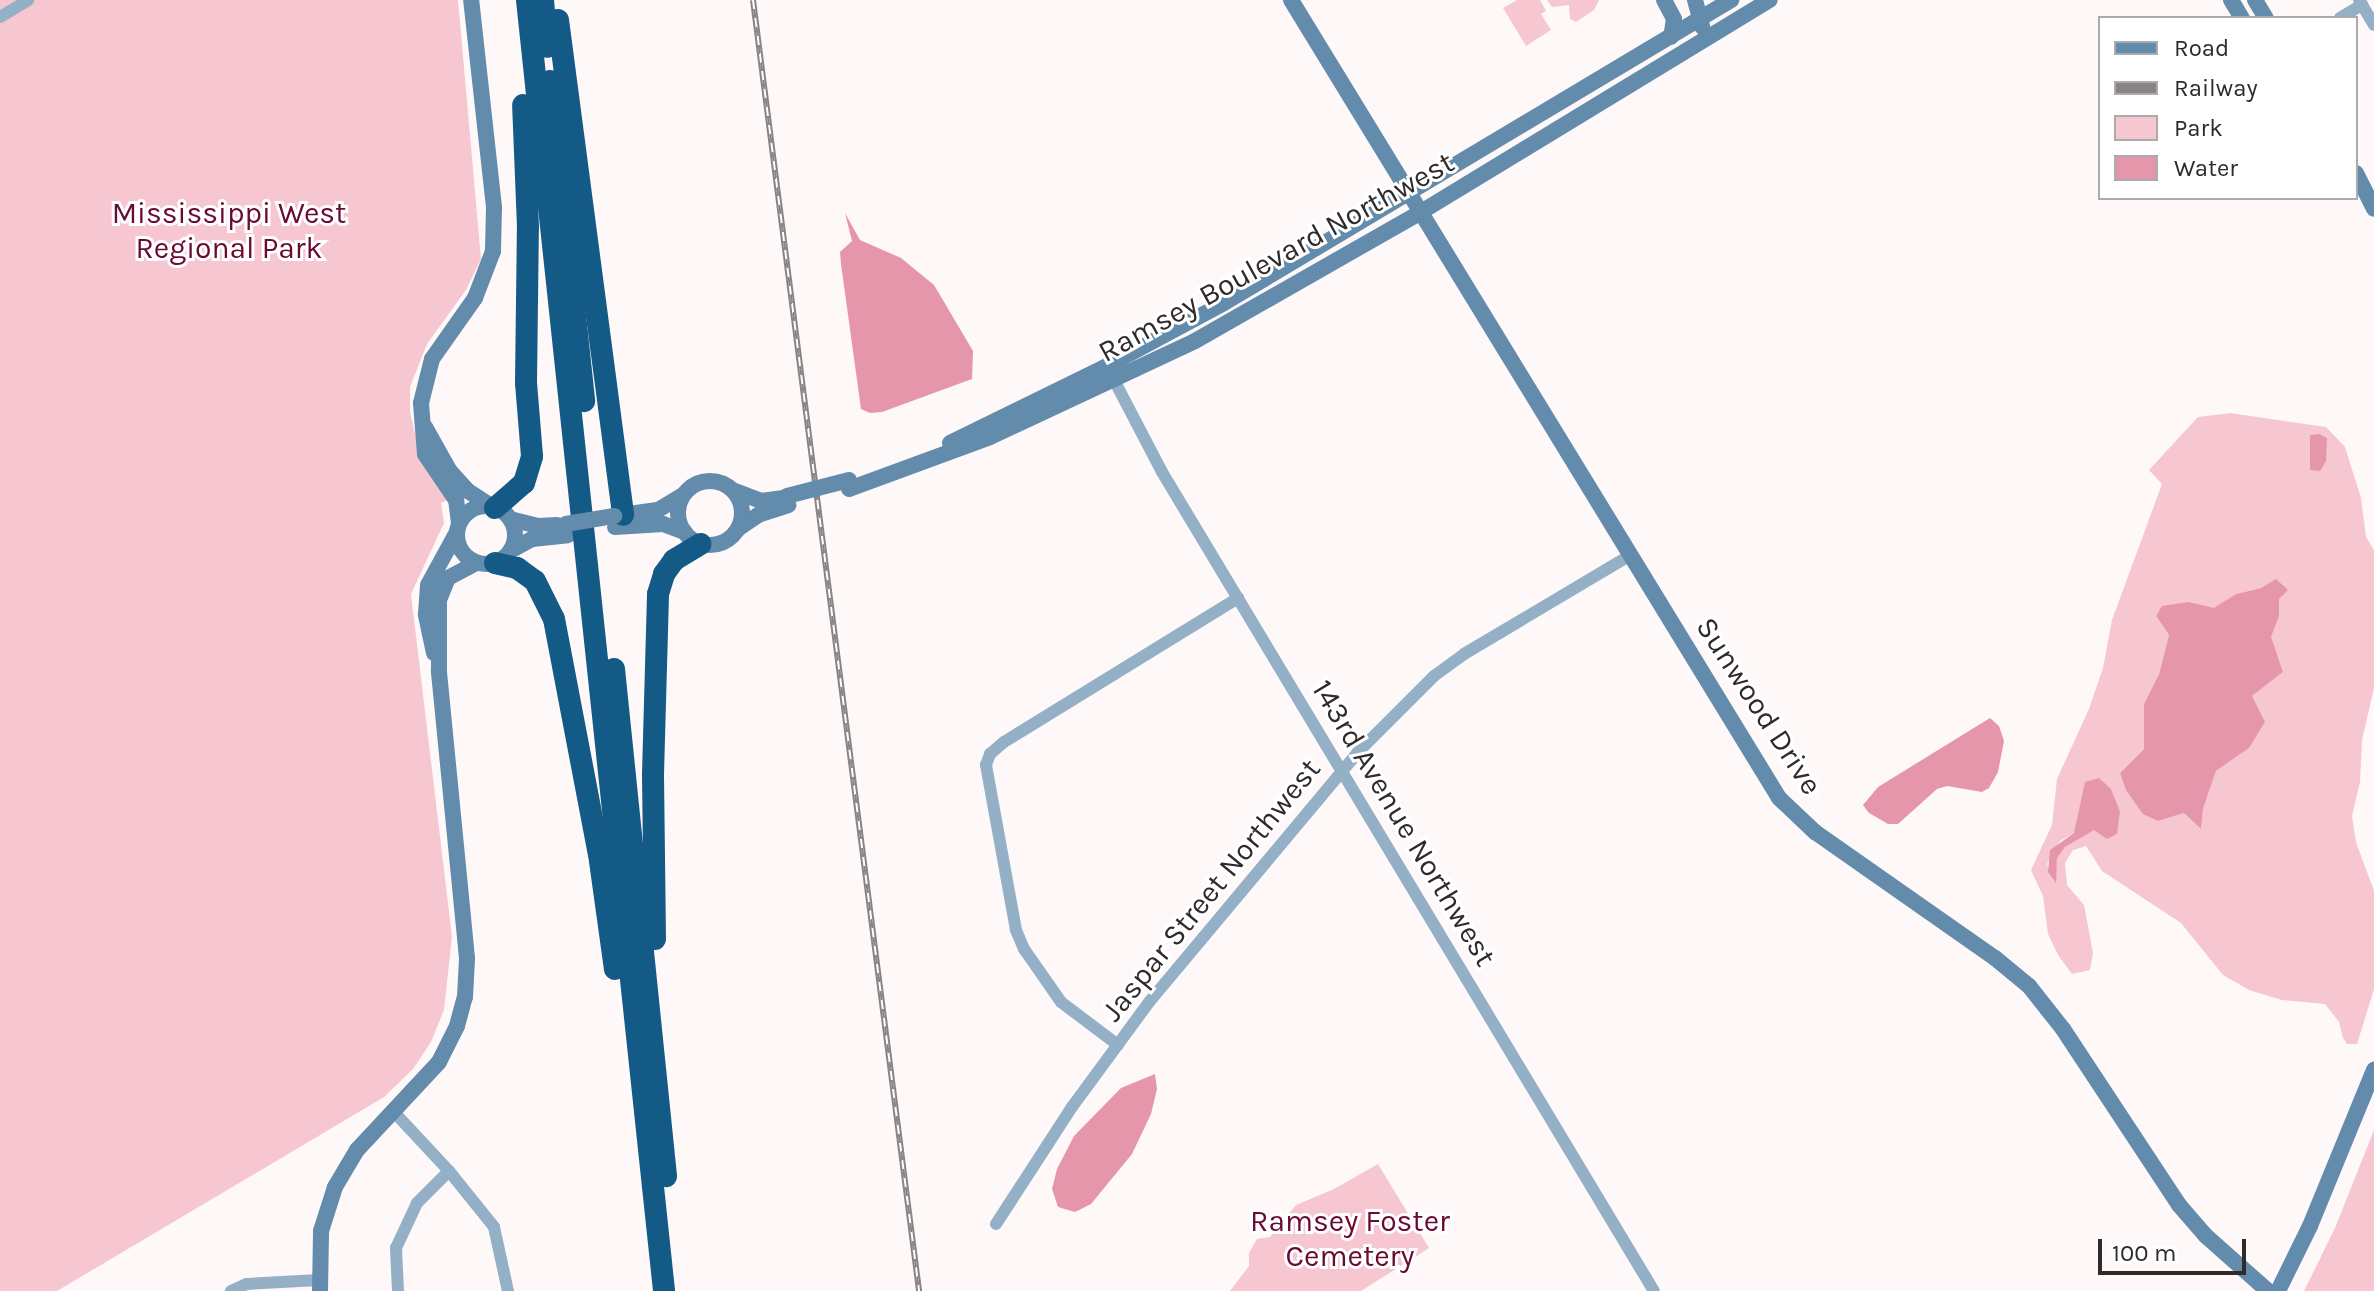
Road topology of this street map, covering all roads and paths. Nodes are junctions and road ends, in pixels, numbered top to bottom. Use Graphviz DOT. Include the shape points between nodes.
graph roads {
  1 [pos="28,0"];
  2 [pos="471,0"];
  3 [pos="525,0"];
  4 [pos="543,0"];
  5 [pos="555,0"];
  6 [pos="1291,0"];
  7 [pos="1664,0"];
  8 [pos="1695,0"];
  9 [pos="1731,0"];
  10 [pos="1770,0"];
  11 [pos="2360,3"];
  12 [pos="2343,16"];
  13 [pos="0,17"];
  14 [pos="1702,17"];
  15 [pos="2374,25"];
  16 [pos="1671,37"];
  17 [pos="1570,121"];
  18 [pos="2358,177"];
  19 [pos="1411,194"];
  20 [pos="2358,198"];
  21 [pos="2374,209"];
  22 [pos="1421,212"];
  23 [pos="2374,218"];
  24 [pos="1114,380"];
  25 [pos="421,419"];
  26 [pos="849,484"];
  27 [pos="735,491"];
  28 [pos="683,495"];
  29 [pos="788,501"];
  30 [pos="499,511"];
  31 [pos="617,520"];
  32 [pos="458,528"];
  33 [pos="739,528"];
  34 [pos="567,529"];
  35 [pos="693,538"];
  36 [pos="1631,555"];
  37 [pos="494,559"];
  38 [pos="1238,598"];
  39 [pos="439,670"];
  40 [pos="1342,771"];
  41 [pos="1118,1045"];
  42 [pos="2374,1070"];
  43 [pos="656,1080"];
  44 [pos="394,1112"];
  45 [pos="646,1139"];
  46 [pos="449,1171"];
  47 [pos="996,1224"];
  48 [pos="320,1286"];
  49 [pos="231,1291"];
  50 [pos="398,1291"];
  51 [pos="508,1291"];
  52 [pos="664,1291"];
  53 [pos="679,1291"];
  54 [pos="1654,1291"];
  55 [pos="2268,1291"];
  56 [pos="2278,1291"];
  1 -- 13 [label="street"];
  2 -- 25 [label="street" via="494,207 493,251 475,298 432,359"];
  3 -- 30 [label="highway" via="526,383 532,456 524,483"];
  3 -- 45 [label="highway"];
  4 -- 43 [label="highway"];
  5 -- 31 [label="highway"];
  6 -- 19 [label="street, Sunwood Drive"];
  7 -- 16 [label="street" via="1674,19"];
  8 -- 14 [label="street"];
  9 -- 14 [label="street, Ramsey Boulevard Northwest"];
  10 -- 17 [label="street, Ramsey Boulevard Northwest"];
  11 -- 12 [label="street"];
  11 -- 15 [label="street"];
  14 -- 16 [label="street, Ramsey Boulevard Northwest"];
  14 -- 17 [label="street" via="1696,36 1578,107"];
  16 -- 19 [label="street, Ramsey Boulevard Northwest"];
  17 -- 22 [label="street, Ramsey Boulevard Northwest"];
  18 -- 21 [label="street"];
  19 -- 22 [label="street, Sunwood Drive"];
  19 -- 26 [label="street, Ramsey Boulevard Northwest" via="1103,368 944,446"];
  20 -- 23 [label="street"];
  22 -- 24 [label="street, Ramsey Boulevard Northwest" via="1195,341"];
  22 -- 36 [label="street, Sunwood Drive"];
  24 -- 26 [label="street, Ramsey Boulevard Northwest" via="990,437"];
  24 -- 38 [label="street, 143rd Avenue Northwest"];
  25 -- 30 [label="street" via="449,470 468,491"];
  25 -- 32 [label="street" via="425,454 456,500"];
  26 -- 29 [label="street, Ramsey Boulevard Northwest, bridge"];
  27 -- 28 [label="street" via="710,480"];
  27 -- 29 [label="street, Ramsey Boulevard Northwest" via="761,501"];
  27 -- 33 [label="street" via="742,506"];
  28 -- 31 [label="street" via="658,510"];
  28 -- 35 [label="street" via="678,514"];
  29 -- 33 [label="street, Ramsey Boulevard Northwest"];
  30 -- 32 [label="street" via="472,509"];
  30 -- 34 [label="street" via="538,526"];
  30 -- 37 [label="street" via="515,538"];
  31 -- 34 [label="street, bridge"];
  31 -- 35 [label="street" via="663,524"];
  32 -- 37 [label="street" via="461,551"];
  32 -- 39 [label="street" via="426,599"];
  33 -- 35 [label="street" via="723,543"];
  34 -- 37 [label="street" via="532,539"];
  35 -- 43 [label="highway" via="664,574 658,594 653,774"];
  36 -- 40 [label="street, Jaspar Street Northwest" via="1434,676"];
  36 -- 55 [label="street, Sunwood Drive" via="1786,806 2029,986 2179,1205"];
  37 -- 39 [label="street" via="456,572 443,584"];
  37 -- 45 [label="highway" via="535,581 554,619"];
  38 -- 40 [label="street, 143rd Avenue Northwest"];
  38 -- 41 [label="street" via="990,754 985,773 1024,949 1061,1002"];
  39 -- 44 [label="street" via="467,982 457,1026 439,1062"];
  40 -- 41 [label="street, Jaspar Street Northwest" via="1205,932"];
  40 -- 54 [label="street, 143rd Avenue Northwest"];
  41 -- 47 [label="street, Jaspar Street Northwest"];
  42 -- 56 [label="street"];
  43 -- 53 [label="highway"];
  44 -- 46 [label="street"];
  44 -- 48 [label="street" via="357,1150 335,1187 321,1231"];
  45 -- 52 [label="highway"];
  46 -- 50 [label="street" via="417,1203 396,1248"];
  46 -- 51 [label="street" via="494,1227"];
  48 -- 49 [label="street" via="247,1284"];
}
